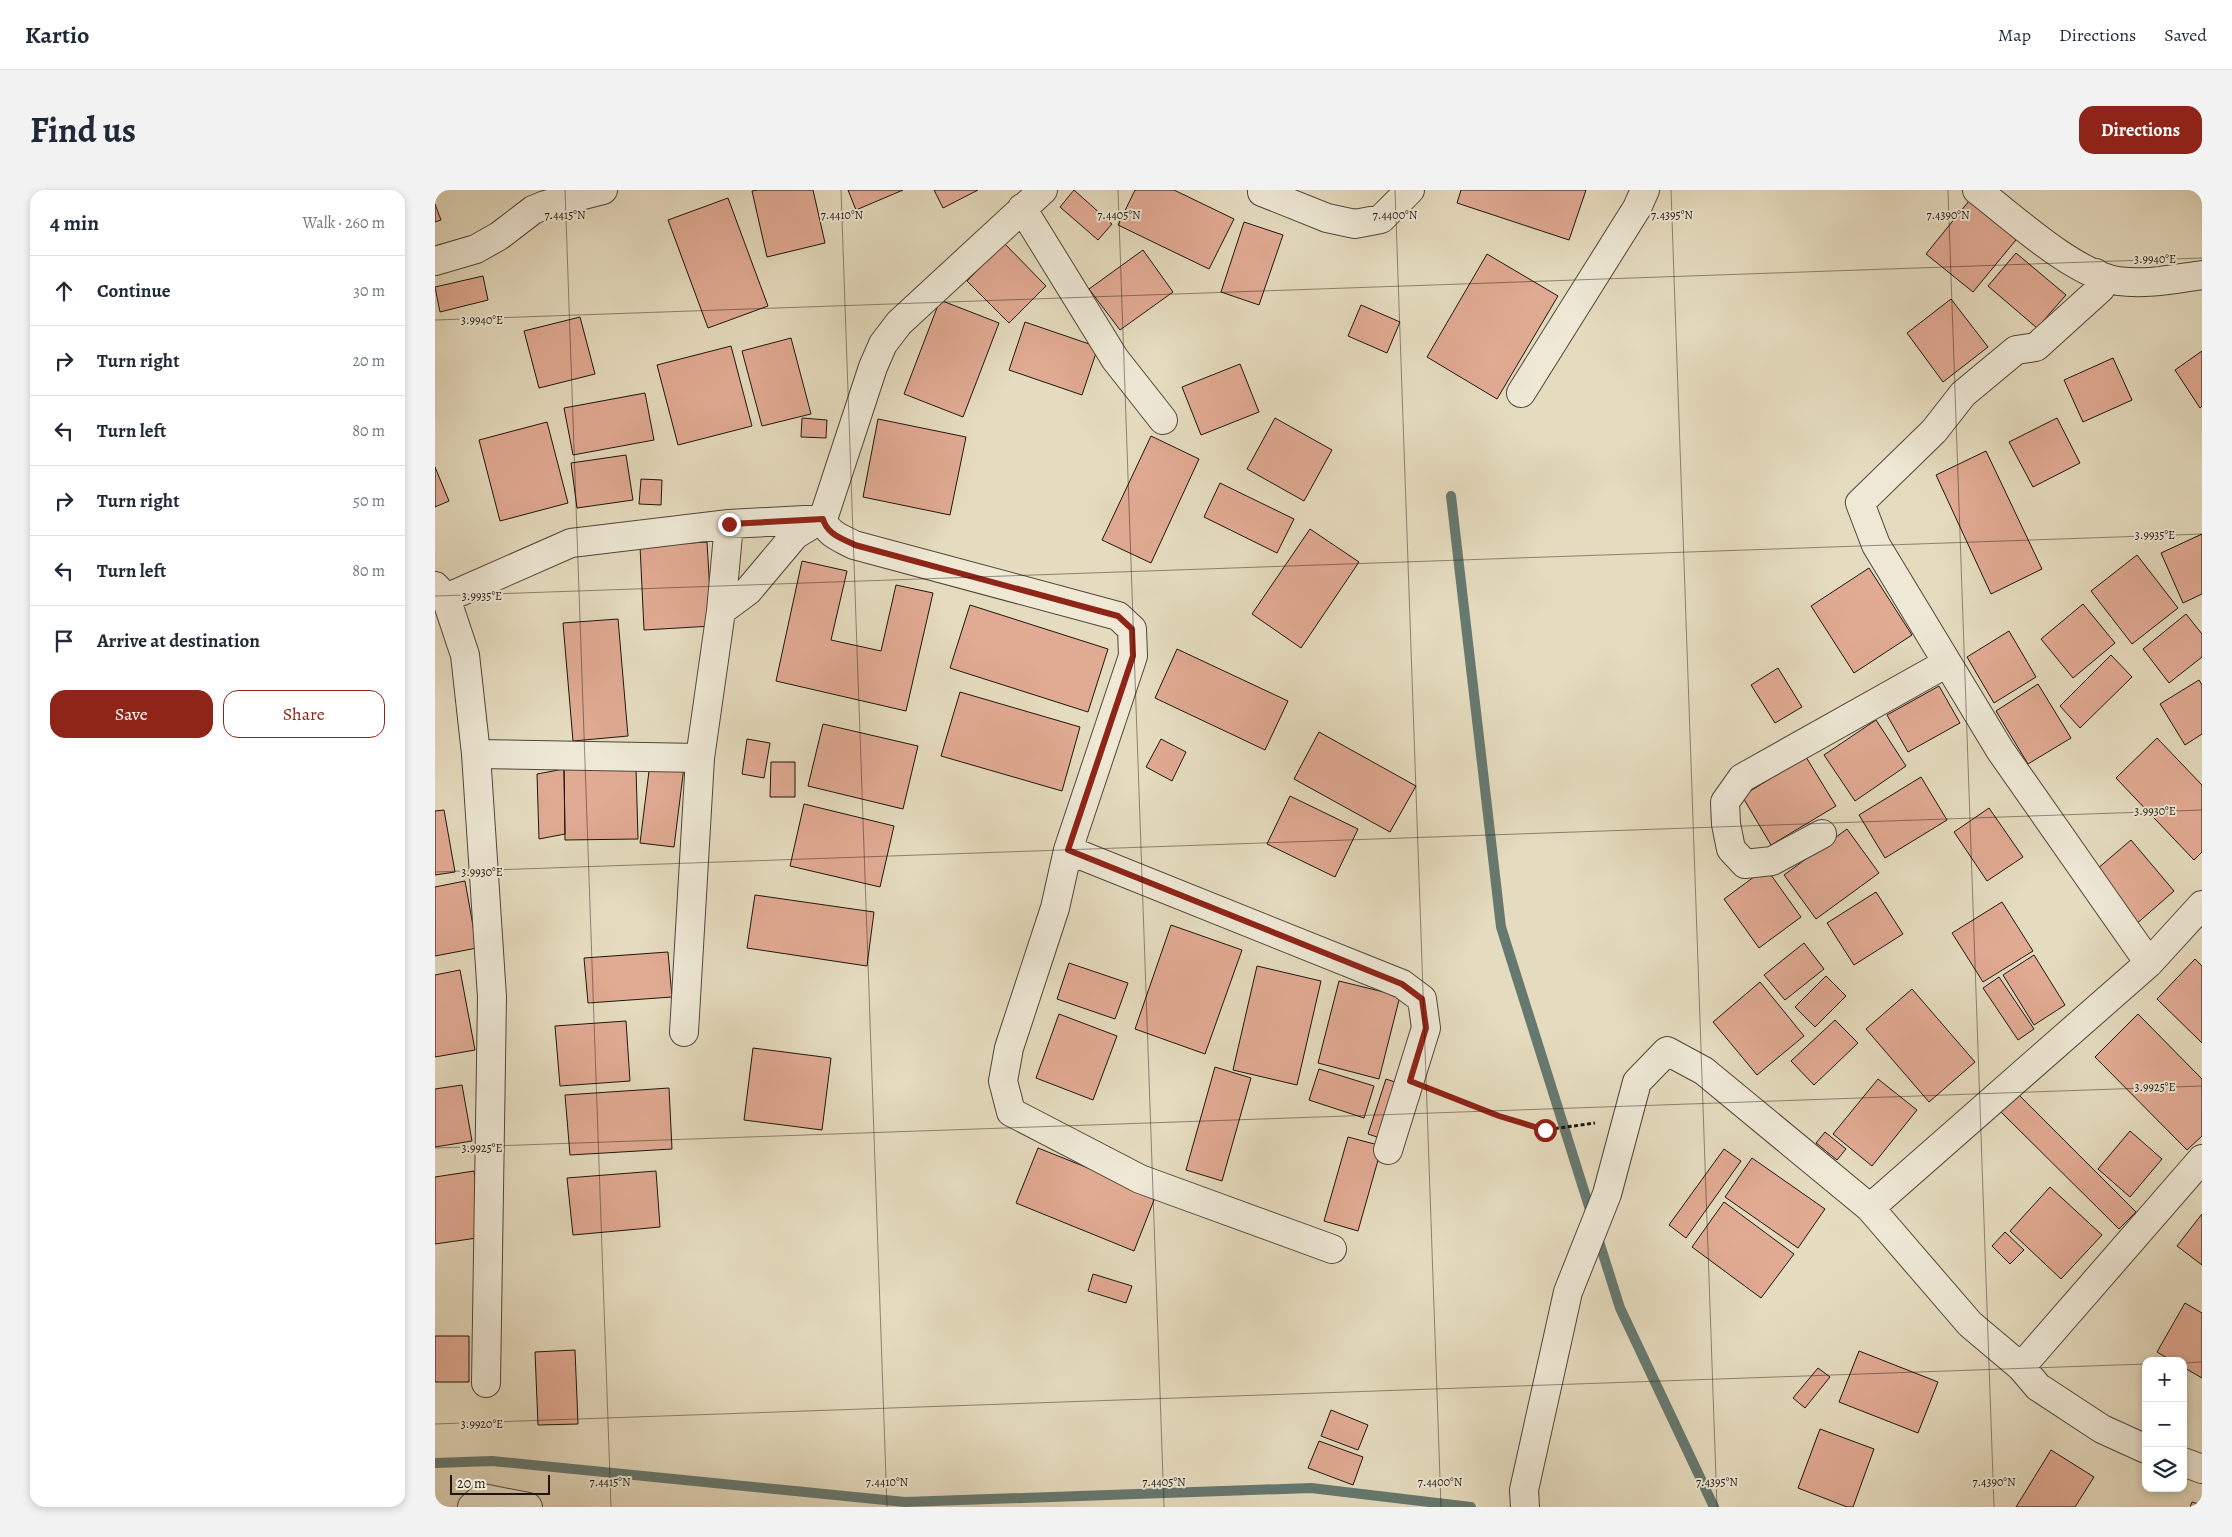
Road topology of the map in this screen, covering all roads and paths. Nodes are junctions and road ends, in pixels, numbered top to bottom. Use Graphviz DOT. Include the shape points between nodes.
graph roads {
  1 [pos="603,190"];
  2 [pos="1043,190"];
  3 [pos="1410,190"];
  4 [pos="1645,190"];
  5 [pos="1977,190"];
  6 [pos="1261,192"];
  7 [pos="1022,208"];
  8 [pos="435,261"];
  9 [pos="2096,273"];
  10 [pos="2202,275"];
  11 [pos="1521,393"];
  12 [pos="1163,420"];
  13 [pos="823,519"];
  14 [pos="729,524"];
  15 [pos="441,592"];
  16 [pos="721,611"];
  17 [pos="1947,663"];
  18 [pos="476,754"];
  19 [pos="700,758"];
  20 [pos="1822,834"];
  21 [pos="1068,850"];
  22 [pos="2202,906"];
  23 [pos="2149,963"];
  24 [pos="684,1032"];
  25 [pos="1410,1081"];
  26 [pos="1627,1118"];
  27 [pos="1389,1150"];
  28 [pos="2202,1159"];
  29 [pos="1870,1208"];
  30 [pos="1332,1249"];
  31 [pos="2021,1367"];
  32 [pos="487,1382"];
  33 [pos="2142,1447"];
  34 [pos="2187,1463"];
  35 [pos="2202,1469"];
  36 [pos="472,1507"];
  37 [pos="527,1507"];
  38 [pos="1525,1507"];
  1 -- 8 [label="street" via="533,210 476,249"];
  2 -- 7 [label="street"];
  3 -- 6 [label="street" via="1381,219 1355,224 1327,218"];
  4 -- 11 [label="street" via="1637,208"];
  5 -- 9 [label="street" via="2055,250"];
  7 -- 12 [label="street" via="1115,359"];
  7 -- 13 [label="street" via="899,323 883,344"];
  9 -- 10 [label="street" via="2116,281 2143,283"];
  9 -- 17 [label="street" via="2100,288 2036,346 2015,350 1963,394 1934,431 1860,503 1876,545"];
  13 -- 14 [label="street"];
  13 -- 16 [label="street" via="795,535 748,591"];
  13 -- 21 [label="street" via="825,528 855,545 1118,616 1132,629 1133,656"];
  14 -- 15 [label="street" via="571,543"];
  14 -- 16 [label="street"];
  15 -- 18 [label="street" via="465,655"];
  16 -- 19 [label="street"];
  17 -- 20 [label="street" via="1742,778 1725,802 1731,849 1745,864 1772,861"];
  17 -- 23 [label="street" via="2000,750"];
  18 -- 19 [label="street"];
  18 -- 32 [label="street" via="492,997"];
  19 -- 24 [label="street"];
  21 -- 25 [label="street" via="1402,984 1422,999 1426,1028"];
  21 -- 30 [label="street" via="1055,908 1009,1048 1003,1081 1011,1112 1140,1179"];
  22 -- 23 [label="street"];
  23 -- 29 [label="street"];
  25 -- 26 [label="path" via="1499,1116 1545,1130"];
  25 -- 27 [label="street"];
  26 -- 29 [label="street" via="1637,1082 1667,1051 1704,1071"];
  26 -- 38 [label="street" via="1607,1194 1568,1292 1524,1490"];
  28 -- 31 [label="street"];
  29 -- 31 [label="street" via="1970,1324"];
  31 -- 33 [label="street" via="2039,1387 2102,1429"];
  34 -- 35 [label="street"];
  36 -- 37 [label="street" via="482,1498"];
}
